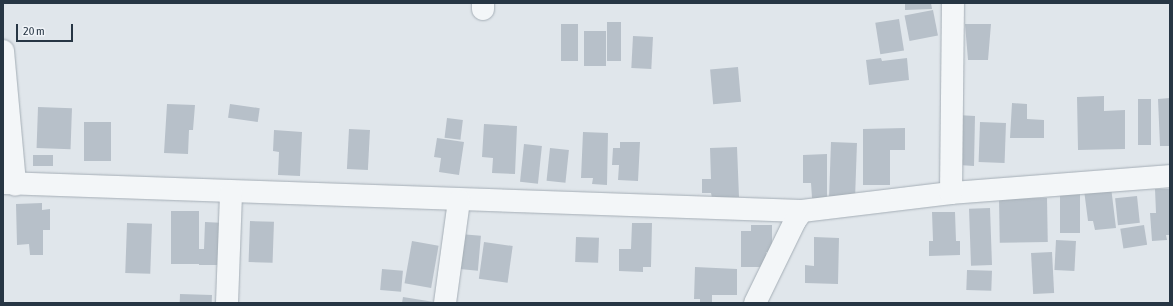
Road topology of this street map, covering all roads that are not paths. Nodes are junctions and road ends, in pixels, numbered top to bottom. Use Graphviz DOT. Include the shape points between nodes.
graph roads {
  1 [pos="952,3"];
  2 [pos="3,52"];
  3 [pos="1170,176"];
  4 [pos="9,183"];
  5 [pos="231,192"];
  6 [pos="951,193"];
  7 [pos="459,201"];
  8 [pos="802,211"];
  9 [pos="226,303"];
  10 [pos="445,303"];
  11 [pos="755,303"];
  1 -- 6 [label="street"];
  2 -- 4 [label="street"];
  3 -- 6 [label="street"];
  4 -- 5 [label="street"];
  5 -- 7 [label="street"];
  5 -- 9 [label="street"];
  6 -- 8 [label="street"];
  7 -- 8 [label="street"];
  7 -- 10 [label="street"];
  8 -- 11 [label="street"];
}
